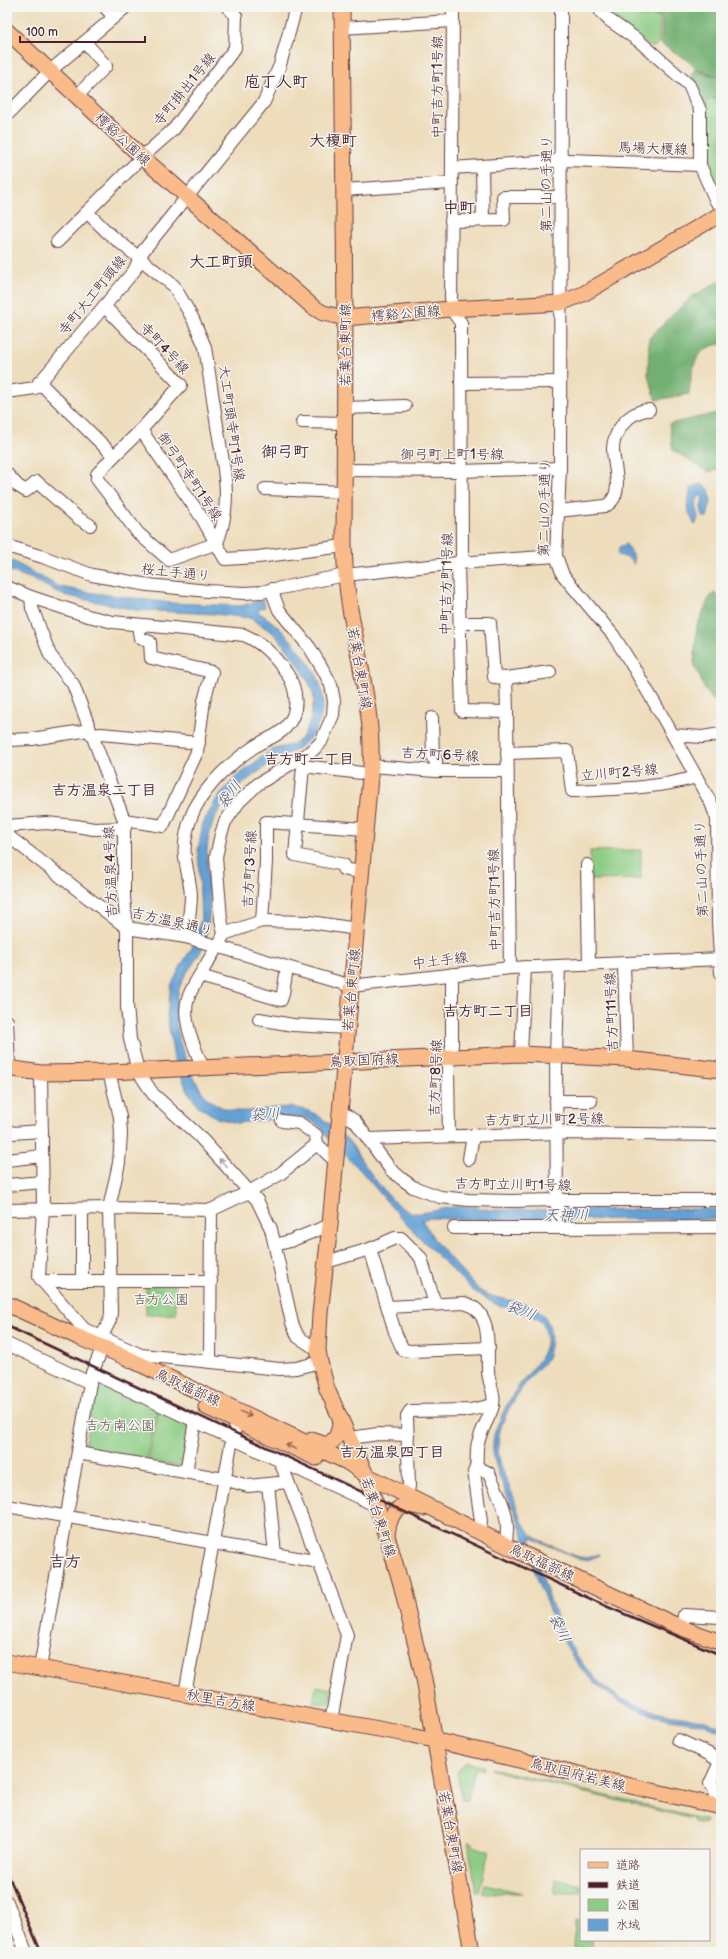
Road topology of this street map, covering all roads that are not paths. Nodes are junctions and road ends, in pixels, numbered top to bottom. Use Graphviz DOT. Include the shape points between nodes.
graph roads {
  1 [pos="105,7"];
  2 [pos="126,7"];
  3 [pos="228,7"];
  4 [pos="296,7"];
  5 [pos="342,7"];
  6 [pos="453,7"];
  7 [pos="561,7"];
  8 [pos="600,7"];
  9 [pos="114,17"];
  10 [pos="452,21"];
  11 [pos="342,28"];
  12 [pos="7,30"];
  13 [pos="85,42"];
  14 [pos="50,71"];
  15 [pos="76,96"];
  16 [pos="7,115"];
  17 [pos="142,157"];
  18 [pos="562,160"];
  19 [pos="700,165"];
  20 [pos="482,166"];
  21 [pos="452,168"];
  22 [pos="451,183"];
  23 [pos="343,190"];
  24 [pos="561,197"];
  25 [pos="188,198"];
  26 [pos="721,206"];
  27 [pos="87,212"];
  28 [pos="721,214"];
  29 [pos="483,220"];
  30 [pos="451,221"];
  31 [pos="57,242"];
  32 [pos="140,259"];
  33 [pos="561,303"];
  34 [pos="104,306"];
  35 [pos="451,309"];
  36 [pos="345,318"];
  37 [pos="39,382"];
  38 [pos="560,382"];
  39 [pos="460,383"];
  40 [pos="7,392"];
  41 [pos="405,406"];
  42 [pos="345,408"];
  43 [pos="649,410"];
  44 [pos="302,422"];
  45 [pos="344,423"];
  46 [pos="141,430"];
  47 [pos="114,456"];
  48 [pos="560,468"];
  49 [pos="344,470"];
  50 [pos="460,471"];
  51 [pos="7,474"];
  52 [pos="266,489"];
  53 [pos="344,492"];
  54 [pos="558,511"];
  55 [pos="90,526"];
  56 [pos="217,543"];
  57 [pos="7,546"];
  58 [pos="344,546"];
  59 [pos="556,556"];
  60 [pos="458,563"];
  61 [pos="346,575"];
  62 [pos="7,588"];
  63 [pos="271,589"];
  64 [pos="31,597"];
  65 [pos="460,623"];
  66 [pos="138,625"];
  67 [pos="550,672"];
  68 [pos="506,678"];
  69 [pos="507,712"];
  70 [pos="432,718"];
  71 [pos="91,733"];
  72 [pos="721,734"];
  73 [pos="673,735"];
  74 [pos="7,740"];
  75 [pos="199,743"];
  76 [pos="508,753"];
  77 [pos="303,762"];
  78 [pos="371,770"];
  79 [pos="436,771"];
  80 [pos="507,771"];
  81 [pos="696,776"];
  82 [pos="124,824"];
  83 [pos="297,825"];
  84 [pos="7,826"];
  85 [pos="365,829"];
  86 [pos="7,835"];
  87 [pos="719,852"];
  88 [pos="587,865"];
  89 [pos="361,872"];
  90 [pos="262,921"];
  91 [pos="127,928"];
  92 [pos="357,929"];
  93 [pos="224,934"];
  94 [pos="187,937"];
  95 [pos="217,947"];
  96 [pos="720,960"];
  97 [pos="624,964"];
  98 [pos="589,965"];
  99 [pos="559,966"];
  100 [pos="525,967"];
  101 [pos="287,968"];
  102 [pos="510,968"];
  103 [pos="452,974"];
  104 [pos="721,974"];
  105 [pos="200,976"];
  106 [pos="351,986"];
  107 [pos="259,1019"];
  108 [pos="7,1021"];
  109 [pos="348,1028"];
  110 [pos="521,1054"];
  111 [pos="556,1055"];
  112 [pos="450,1056"];
  113 [pos="627,1059"];
  114 [pos="345,1061"];
  115 [pos="8,1068"];
  116 [pos="202,1068"];
  117 [pos="721,1070"];
  118 [pos="138,1071"];
  119 [pos="110,1072"];
  120 [pos="41,1073"];
  121 [pos="556,1101"];
  122 [pos="591,1101"];
  123 [pos="340,1114"];
  124 [pos="282,1121"];
  125 [pos="7,1130"];
  126 [pos="42,1131"];
  127 [pos="556,1133"];
  128 [pos="721,1134"];
  129 [pos="473,1135"];
  130 [pos="449,1136"];
  131 [pos="368,1139"];
  132 [pos="317,1144"];
  133 [pos="42,1156"];
  134 [pos="336,1158"];
  135 [pos="469,1159"];
  136 [pos="7,1160"];
  137 [pos="43,1182"];
  138 [pos="7,1185"];
  139 [pos="249,1192"];
  140 [pos="721,1200"];
  141 [pos="557,1202"];
  142 [pos="108,1208"];
  143 [pos="43,1209"];
  144 [pos="82,1209"];
  145 [pos="7,1210"];
  146 [pos="211,1210"];
  147 [pos="330,1226"];
  148 [pos="557,1226"];
  149 [pos="721,1227"];
  150 [pos="454,1228"];
  151 [pos="275,1244"];
  152 [pos="370,1249"];
  153 [pos="326,1262"];
  154 [pos="211,1280"];
  155 [pos="42,1281"];
  156 [pos="82,1281"];
  157 [pos="110,1281"];
  158 [pos="7,1304"];
  159 [pos="435,1304"];
  160 [pos="388,1306"];
  161 [pos="7,1313"];
  162 [pos="7,1344"];
  163 [pos="101,1347"];
  164 [pos="489,1348"];
  165 [pos="319,1356"];
  166 [pos="210,1362"];
  167 [pos="91,1378"];
  168 [pos="493,1405"];
  169 [pos="341,1420"];
  170 [pos="195,1421"];
  171 [pos="237,1422"];
  172 [pos="284,1432"];
  173 [pos="408,1435"];
  174 [pos="350,1438"];
  175 [pos="232,1439"];
  176 [pos="78,1453"];
  177 [pos="280,1461"];
  178 [pos="477,1467"];
  179 [pos="186,1472"];
  180 [pos="366,1476"];
  181 [pos="224,1479"];
  182 [pos="288,1482"];
  183 [pos="268,1484"];
  184 [pos="407,1496"];
  185 [pos="7,1506"];
  186 [pos="377,1506"];
  187 [pos="443,1513"];
  188 [pos="66,1516"];
  189 [pos="478,1532"];
  190 [pos="387,1536"];
  191 [pos="212,1542"];
  192 [pos="510,1548"];
  193 [pos="275,1554"];
  194 [pos="319,1562"];
  195 [pos="721,1617"];
  196 [pos="682,1628"];
  197 [pos="721,1642"];
  198 [pos="7,1662"];
  199 [pos="40,1668"];
  200 [pos="185,1694"];
  201 [pos="331,1720"];
  202 [pos="435,1740"];
  203 [pos="678,1740"];
  204 [pos="718,1806"];
  205 [pos="7,1902"];
  206 [pos="26,1952"];
  207 [pos="472,1952"];
  1 -- 9 [label="street"];
  2 -- 9 [label="street"];
  3 -- 17 [label="street, 寺町掛出1号線" via="236,16 235,48 174,129"];
  4 -- 25 [label="street, 寺町大工町頭線" via="280,65 264,102"];
  5 -- 11 [label="main road, 若葉台東町線"];
  6 -- 10 [label="street, 中町吉方町1号線"];
  7 -- 18 [label="street, 第二山の手通り"];
  8 -- 19 [label="street, 馬場大榎線" via="601,12 609,20 639,41 689,85 700,110"];
  9 -- 13 [label="street"];
  10 -- 11 [label="street"];
  10 -- 21 [label="street, 中町吉方町1号線"];
  11 -- 23 [label="main road, 若葉台東町線"];
  12 -- 14 [label="main road, 樗谿公園線"];
  13 -- 14 [label="street"];
  13 -- 15 [label="street" via="106,66"];
  14 -- 15 [label="main road, 樗谿公園線"];
  14 -- 16 [label="street"];
  15 -- 17 [label="main road, 樗谿公園線"];
  17 -- 25 [label="main road, 樗谿公園線"];
  17 -- 27 [label="street, 寺町掛出1号線"];
  18 -- 19 [label="street, 馬場大榎線"];
  18 -- 20 [label="street, 馬場大榎線"];
  18 -- 24 [label="street, 第二山の手通り"];
  19 -- 26 [label="street" via="716,201"];
  20 -- 21 [label="street, 馬場大榎線"];
  20 -- 29 [label="street"];
  21 -- 22 [label="street, 中町吉方町1号線"];
  22 -- 23 [label="street"];
  22 -- 30 [label="street"];
  23 -- 36 [label="main road, 若葉台東町線"];
  24 -- 29 [label="street" via="504,197 504,220"];
  24 -- 33 [label="street, 第二山の手通り"];
  25 -- 32 [label="street, 寺町大工町頭線" via="143,251"];
  25 -- 36 [label="main road, 樗谿公園線" via="313,307 323,313"];
  27 -- 31 [label="street, 寺町掛出1号線"];
  27 -- 32 [label="street"];
  28 -- 33 [label="main road, 樗谿公園線" via="583,294"];
  29 -- 30 [label="street"];
  30 -- 35 [label="street"];
  32 -- 34 [label="street, 寺町大工町頭線" via="134,271"];
  32 -- 56 [label="street, 大工町頭寺町1号線" via="174,286 194,319 205,347 226,473 227,504"];
  33 -- 35 [label="main road, 樗谿公園線"];
  33 -- 38 [label="street, 第二山の手通り"];
  34 -- 37 [label="street, 寺町大工町頭線"];
  34 -- 46 [label="street, 寺町4号線" via="181,384"];
  35 -- 36 [label="main road, 樗谿公園線"];
  35 -- 39 [label="street, 中町吉方町1号線" via="461,323"];
  36 -- 42 [label="main road, 若葉台東町線"];
  37 -- 40 [label="street, 寺町大工町頭線" via="34,388"];
  37 -- 47 [label="street"];
  38 -- 39 [label="street"];
  38 -- 48 [label="street, 第二山の手通り"];
  39 -- 50 [label="street, 中町吉方町1号線"];
  41 -- 42 [label="street"];
  42 -- 45 [label="main road, 若葉台東町線"];
  43 -- 54 [label="street" via="641,410 619,428 612,448 617,481 610,504"];
  44 -- 45 [label="street"];
  45 -- 49 [label="main road, 若葉台東町線"];
  46 -- 47 [label="street, 御弓町寺町1号線"];
  46 -- 56 [label="street, 御弓町寺町1号線"];
  47 -- 56 [label="street" via="97,474 97,479 150,545 169,560"];
  48 -- 50 [label="street, 御弓町上町1号線"];
  48 -- 54 [label="street, 第二山の手通り"];
  49 -- 50 [label="street, 御弓町上町1号線"];
  49 -- 53 [label="main road, 若葉台東町線"];
  50 -- 60 [label="street, 中町吉方町1号線" via="462,558"];
  51 -- 55 [label="street" via="26,491 37,482"];
  52 -- 53 [label="street"];
  53 -- 58 [label="main road, 若葉台東町線"];
  54 -- 59 [label="street, 第二山の手通り"];
  56 -- 58 [label="street, 御弓町寺町1号線" via="223,556 228,559"];
  57 -- 63 [label="street, 桜土手通り" via="92,575 148,585 245,593"];
  58 -- 61 [label="main road, 若葉台東町線"];
  59 -- 60 [label="street, 桜土手通り"];
  59 -- 73 [label="street, 第二山の手通り" via="563,575 613,635"];
  60 -- 61 [label="street, 桜土手通り"];
  60 -- 65 [label="street, 中町吉方町1号線"];
  61 -- 63 [label="street, 桜土手通り"];
  61 -- 78 [label="main road, 若葉台東町線" via="372,740"];
  62 -- 64 [label="street"];
  63 -- 77 [label="street" via="279,610 320,662 331,685 334,701 333,715 321,742"];
  64 -- 66 [label="street" via="88,616"];
  64 -- 71 [label="street, 吉方温泉4号線" via="32,608 50,655 73,684"];
  65 -- 68 [label="street" via="490,623 494,677"];
  65 -- 69 [label="street, 中町吉方町1号線" via="462,710"];
  66 -- 75 [label="street" via="140,638 150,642 151,658 212,672 204,701"];
  66 -- 94 [label="street" via="162,625 244,635 257,640 289,676 295,688 294,710 285,729 234,762 204,794 195,809 187,830 185,857 191,895"];
  67 -- 68 [label="street"];
  68 -- 69 [label="street"];
  69 -- 76 [label="street, 中町吉方町1号線"];
  70 -- 79 [label="street" via="433,758 436,760"];
  71 -- 74 [label="street"];
  71 -- 75 [label="street"];
  71 -- 82 [label="street, 吉方温泉4号線"];
  72 -- 73 [label="street" via="702,737"];
  73 -- 81 [label="street, 第二山の手通り"];
  75 -- 82 [label="street" via="163,826"];
  76 -- 80 [label="street, 中町吉方町1号線"];
  76 -- 81 [label="street, 立川町2号線" via="567,751 572,791 632,788"];
  77 -- 78 [label="street, 吉方町6号線"];
  77 -- 83 [label="street"];
  77 -- 93 [label="street" via="258,784 239,802 225,822 216,856"];
  78 -- 79 [label="street, 吉方町6号線"];
  78 -- 85 [label="main road, 若葉台東町線"];
  79 -- 80 [label="street, 吉方町6号線"];
  80 -- 102 [label="street, 中町吉方町1号線"];
  81 -- 87 [label="street, 第二山の手通り" via="717,819"];
  82 -- 84 [label="street" via="94,829 46,823"];
  82 -- 91 [label="street, 吉方温泉4号線" via="124,897"];
  83 -- 85 [label="street, 吉方町3号線"];
  83 -- 89 [label="street" via="295,855 344,865 343,869"];
  83 -- 90 [label="street, 吉方町3号線" via="266,822"];
  85 -- 89 [label="main road, 若葉台東町線"];
  86 -- 91 [label="street, 吉方温泉通り"];
  87 -- 96 [label="street, 第二山の手通り"];
  88 -- 98 [label="street"];
  89 -- 92 [label="main road, 若葉台東町線"];
  90 -- 92 [label="street" via="310,922"];
  90 -- 93 [label="street"];
  91 -- 94 [label="street, 吉方温泉通り"];
  91 -- 118 [label="street, 吉方温泉4号線" via="127,1006 130,1039"];
  92 -- 106 [label="main road, 若葉台東町線"];
  93 -- 95 [label="street"];
  94 -- 95 [label="street, 吉方温泉通り"];
  95 -- 101 [label="street, 中土手線"];
  95 -- 105 [label="street"];
  96 -- 97 [label="street, 中土手線"];
  96 -- 104 [label="street, 第二山の手通り"];
  97 -- 98 [label="street, 中土手線"];
  97 -- 113 [label="street, 吉方町11号線"];
  98 -- 99 [label="street, 中土手線"];
  99 -- 100 [label="street, 中土手線"];
  99 -- 111 [label="street"];
  100 -- 102 [label="street, 中土手線"];
  100 -- 110 [label="street"];
  101 -- 105 [label="street" via="284,993 280,1000"];
  101 -- 106 [label="street, 中土手線"];
  102 -- 103 [label="street, 中土手線"];
  103 -- 106 [label="street, 中土手線"];
  103 -- 112 [label="street, 吉方町8号線"];
  105 -- 116 [label="street" via="188,998 186,1016"];
  106 -- 109 [label="main road, 若葉台東町線"];
  107 -- 109 [label="street" via="293,1025"];
  108 -- 115 [label="street"];
  109 -- 114 [label="main road, 若葉台東町線"];
  110 -- 111 [label="main road, 鳥取国府線"];
  110 -- 112 [label="main road, 鳥取国府線"];
  111 -- 113 [label="main road, 鳥取国府線"];
  111 -- 121 [label="street"];
  112 -- 114 [label="main road, 鳥取国府線"];
  112 -- 130 [label="street, 吉方町8号線"];
  113 -- 117 [label="main road, 鳥取国府線"];
  114 -- 116 [label="main road, 鳥取国府線"];
  114 -- 123 [label="main road, 若葉台東町線"];
  115 -- 120 [label="main road, 鳥取国府線"];
  116 -- 118 [label="main road, 鳥取国府線"];
  118 -- 119 [label="main road, 鳥取国府線"];
  139 -- 118 [label="street, 吉方温泉4号線, one-way" via="198,1135 153,1094"];
  119 -- 120 [label="main road, 鳥取国府線"];
  119 -- 142 [label="street" via="122,1135 118,1168"];
  120 -- 126 [label="street"];
  121 -- 122 [label="street"];
  121 -- 127 [label="street"];
  123 -- 131 [label="street, 吉方町立川町1号線" via="354,1121"];
  123 -- 134 [label="main road, 若葉台東町線"];
  124 -- 132 [label="street" via="299,1123 316,1135"];
  125 -- 126 [label="street" via="12,1133"];
  126 -- 133 [label="street"];
  127 -- 128 [label="street, 吉方町立川町2号線"];
  127 -- 129 [label="street, 吉方町立川町2号線"];
  127 -- 141 [label="street"];
  129 -- 130 [label="street, 吉方町立川町2号線"];
  129 -- 135 [label="street"];
  130 -- 131 [label="street, 吉方町立川町2号線"];
  131 -- 141 [label="street, 吉方町立川町1号線" via="402,1179 413,1187 435,1195 469,1200"];
  132 -- 134 [label="street"];
  132 -- 139 [label="street" via="280,1174"];
  133 -- 136 [label="street"];
  133 -- 137 [label="street"];
  134 -- 147 [label="main road, 若葉台東町線"];
  137 -- 138 [label="street"];
  137 -- 143 [label="street"];
  139 -- 146 [label="street"];
  139 -- 151 [label="street, 吉方温泉4号線" via="264,1212"];
  140 -- 141 [label="street, 吉方町立川町1号線"];
  141 -- 148 [label="street"];
  142 -- 144 [label="street"];
  142 -- 146 [label="street"];
  142 -- 157 [label="street"];
  143 -- 144 [label="street"];
  143 -- 145 [label="street"];
  143 -- 155 [label="street" via="39,1277"];
  144 -- 156 [label="street"];
  146 -- 154 [label="street"];
  147 -- 151 [label="street"];
  147 -- 153 [label="main road, 若葉台東町線"];
  148 -- 149 [label="street"];
  148 -- 150 [label="street"];
  151 -- 165 [label="street, 吉方温泉4号線" via="292,1323 298,1337"];
  152 -- 153 [label="street"];
  152 -- 159 [label="street" via="399,1237 406,1242 421,1258"];
  152 -- 160 [label="street"];
  153 -- 165 [label="main road, 若葉台東町線" via="320,1314"];
  154 -- 157 [label="street"];
  154 -- 166 [label="street"];
  155 -- 156 [label="street"];
  155 -- 163 [label="street"];
  156 -- 157 [label="street"];
  157 -- 163 [label="street" via="110,1320"];
  158 -- 163 [label="main road, 鳥取福部線"];
  159 -- 160 [label="street"];
  159 -- 164 [label="street" via="464,1303 474,1308 483,1318"];
  160 -- 164 [label="street" via="401,1346 407,1351"];
  161 -- 163 [label="main road, 鳥取福部線"];
  162 -- 167 [label="street"];
  163 -- 166 [label="street" via="142,1355"];
  163 -- 167 [label="street"];
  163 -- 171 [label="main road, 鳥取福部線"];
  163 -- 172 [label="main road, 鳥取福部線, one-way"];
  164 -- 168 [label="street" via="488,1370 495,1395"];
  165 -- 166 [label="street" via="289,1369"];
  165 -- 169 [label="main road, 若葉台東町線" via="328,1389"];
  167 -- 170 [label="street"];
  167 -- 176 [label="street"];
  168 -- 173 [label="street" via="470,1410 410,1411 407,1416"];
  168 -- 178 [label="street" via="478,1444"];
  169 -- 172 [label="main road" via="334,1440 326,1445 304,1436"];
  169 -- 174 [label="main road, 若葉台東町線"];
  170 -- 175 [label="street"];
  170 -- 179 [label="street"];
  171 -- 175 [label="street"];
  180 -- 171 [label="main road, 鳥取福部線, one-way" via="342,1470"];
  172 -- 180 [label="main road, 鳥取福部線" via="347,1462"];
  173 -- 174 [label="street" via="378,1434"];
  173 -- 184 [label="street"];
  174 -- 180 [label="main road, 若葉台東町線"];
  175 -- 177 [label="street"];
  175 -- 181 [label="street"];
  176 -- 179 [label="street"];
  176 -- 188 [label="street"];
  177 -- 182 [label="street"];
  177 -- 186 [label="street"];
  178 -- 189 [label="street" via="474,1472 481,1521"];
  178 -- 192 [label="street" via="489,1474 506,1515"];
  179 -- 181 [label="street"];
  180 -- 184 [label="main road, 鳥取福部線"];
  180 -- 186 [label="main road, 若葉台東町線"];
  181 -- 183 [label="street" via="248,1486"];
  181 -- 191 [label="street"];
  182 -- 183 [label="street"];
  182 -- 194 [label="street"];
  183 -- 193 [label="street"];
  184 -- 187 [label="main road, 鳥取福部線"];
  185 -- 188 [label="street"];
  186 -- 190 [label="main road, 若葉台東町線"];
  187 -- 189 [label="main road, 鳥取福部線"];
  187 -- 190 [label="main road" via="411,1505 402,1506 393,1513"];
  188 -- 191 [label="street"];
  188 -- 199 [label="street"];
  189 -- 192 [label="main road, 鳥取福部線"];
  190 -- 202 [label="main road, 若葉台東町線" via="424,1679"];
  191 -- 193 [label="street"];
  191 -- 200 [label="street"];
  192 -- 196 [label="main road, 鳥取福部線"];
  193 -- 194 [label="street"];
  194 -- 201 [label="street" via="347,1636"];
  195 -- 196 [label="street" via="684,1615"];
  196 -- 197 [label="main road, 鳥取福部線"];
  198 -- 199 [label="main road, 秋里吉方線"];
  199 -- 200 [label="main road, 秋里吉方線"];
  200 -- 201 [label="main road, 秋里吉方線"];
  201 -- 202 [label="main road, 秋里吉方線"];
  202 -- 204 [label="main road, 鳥取国府岩美線"];
  202 -- 207 [label="main road, 若葉台東町線"];
  203 -- 204 [label="street" via="720,1762 710,1784 715,1790"];
  205 -- 206 [label="street"];
}
